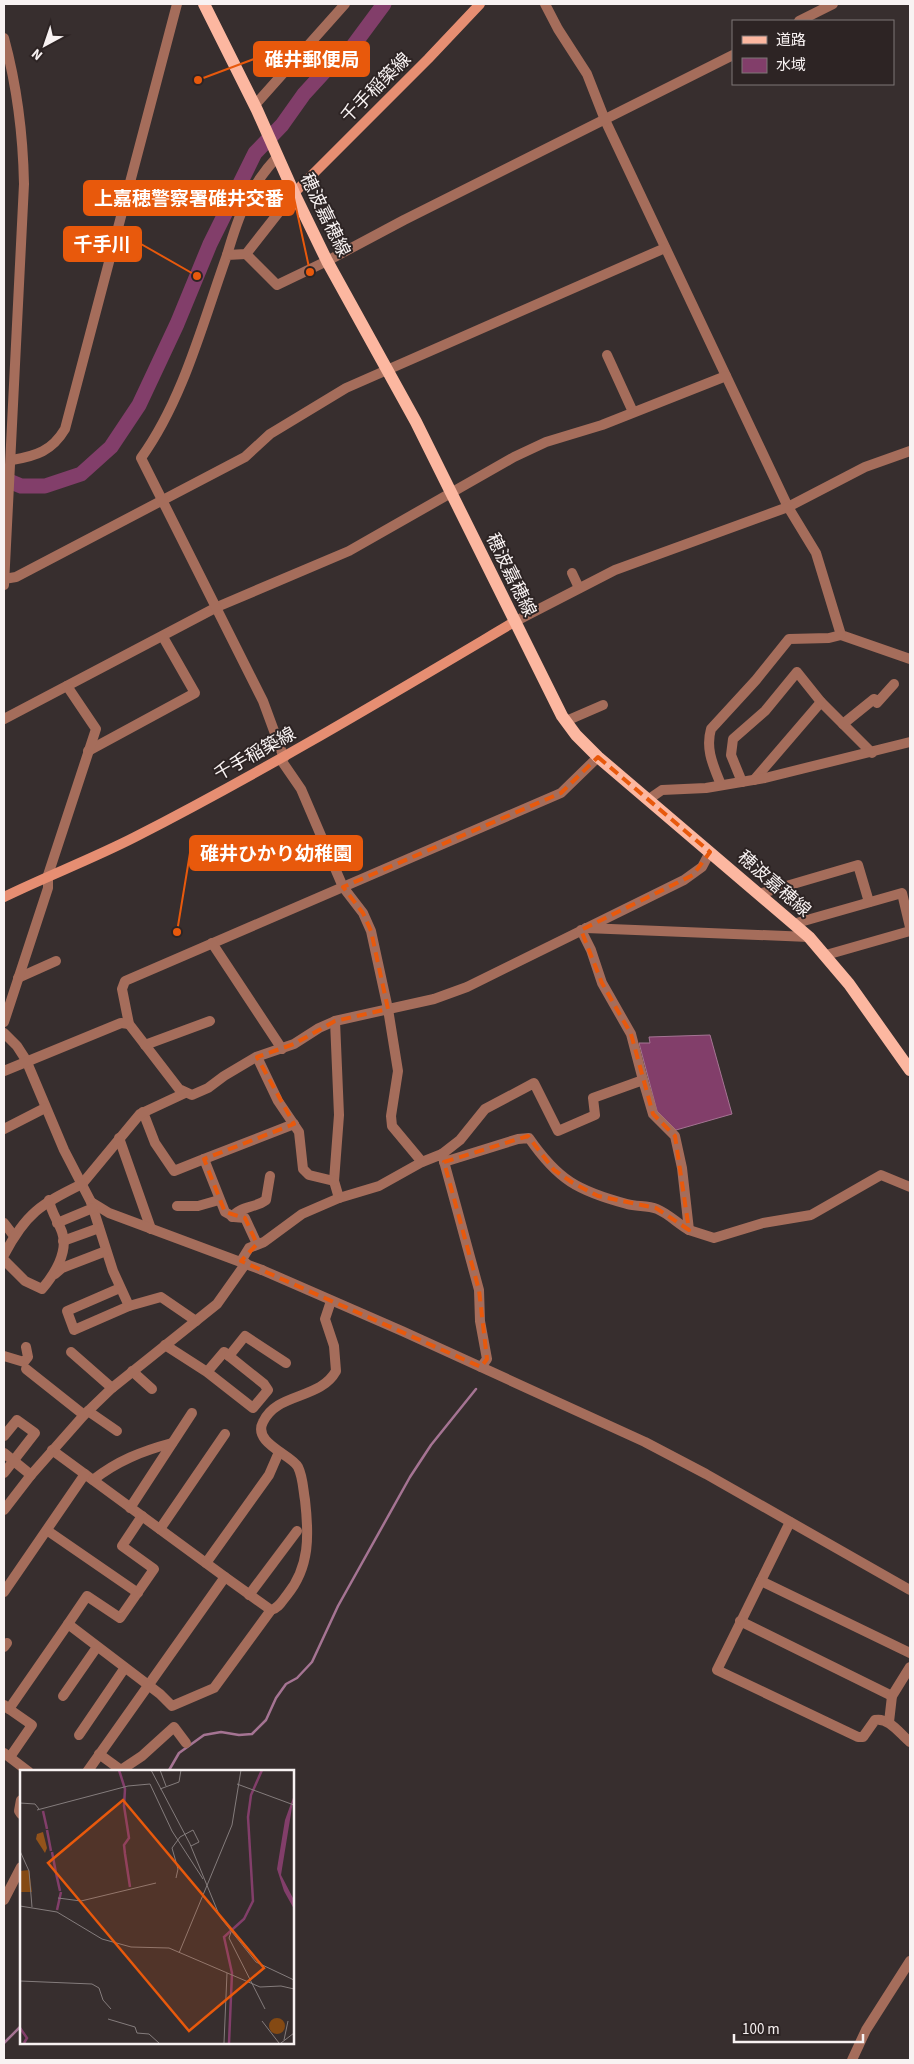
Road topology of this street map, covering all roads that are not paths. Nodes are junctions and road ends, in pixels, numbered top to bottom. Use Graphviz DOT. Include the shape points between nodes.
graph roads {
  1 [pos="177,4"];
  2 [pos="204,4"];
  3 [pos="345,4"];
  4 [pos="480,4"];
  5 [pos="545,4"];
  6 [pos="833,4"];
  7 [pos="801,20"];
  8 [pos="4,38"];
  9 [pos="732,56"];
  10 [pos="256,107"];
  11 [pos="605,120"];
  12 [pos="277,154"];
  13 [pos="294,193"];
  14 [pos="665,248"];
  15 [pos="246,254"];
  16 [pos="227,255"];
  17 [pos="327,262"];
  18 [pos="608,355"];
  19 [pos="388,370"];
  20 [pos="726,376"];
  21 [pos="634,412"];
  22 [pos="910,451"];
  23 [pos="8,460"];
  24 [pos="452,494"];
  25 [pos="163,500"];
  26 [pos="788,507"];
  27 [pos="6,515"];
  28 [pos="572,573"];
  29 [pos="4,579"];
  30 [pos="4,585"];
  31 [pos="579,588"];
  32 [pos="217,607"];
  33 [pos="514,622"];
  34 [pos="841,635"];
  35 [pos="163,637"];
  36 [pos="910,659"];
  37 [pos="894,684"];
  38 [pos="66,686"];
  39 [pos="821,702"];
  40 [pos="603,705"];
  41 [pos="4,719"];
  42 [pos="566,721"];
  43 [pos="843,724"];
  44 [pos="910,742"];
  45 [pos="88,751"];
  46 [pos="872,753"];
  47 [pos="598,757"];
  48 [pos="283,759"];
  49 [pos="754,780"];
  50 [pos="742,782"];
  51 [pos="722,785"];
  52 [pos="649,800"];
  53 [pos="710,852"];
  54 [pos="48,875"];
  55 [pos="344,887"];
  56 [pos="759,894"];
  57 [pos="4,897"];
  58 [pos="869,902"];
  59 [pos="793,924"];
  60 [pos="910,927"];
  61 [pos="583,929"];
  62 [pos="910,931"];
  63 [pos="809,937"];
  64 [pos="212,943"];
  65 [pos="826,954"];
  66 [pos="56,961"];
  67 [pos="18,978"];
  68 [pos="388,1009"];
  69 [pos="210,1021"];
  70 [pos="335,1021"];
  71 [pos="4,1022"];
  72 [pos="129,1024"];
  73 [pos="4,1033"];
  74 [pos="145,1045"];
  75 [pos="282,1049"];
  76 [pos="257,1057"];
  77 [pos="26,1060"];
  78 [pos="910,1070"];
  79 [pos="4,1071"];
  80 [pos="643,1080"];
  81 [pos="185,1093"];
  82 [pos="46,1108"];
  83 [pos="143,1112"];
  84 [pos="294,1124"];
  85 [pos="4,1129"];
  86 [pos="119,1138"];
  87 [pos="443,1158"];
  88 [pos="204,1159"];
  89 [pos="422,1162"];
  90 [pos="270,1176"];
  91 [pos="334,1180"];
  92 [pos="82,1184"];
  93 [pos="910,1187"];
  94 [pos="339,1198"];
  95 [pos="49,1200"];
  96 [pos="219,1200"];
  97 [pos="92,1205"];
  98 [pos="178,1206"];
  99 [pos="232,1217"];
  100 [pos="4,1223"];
  101 [pos="57,1223"];
  102 [pos="99,1228"];
  103 [pos="151,1229"];
  104 [pos="689,1230"];
  105 [pos="14,1236"];
  106 [pos="63,1242"];
  107 [pos="257,1244"];
  108 [pos="106,1250"];
  109 [pos="4,1255"];
  110 [pos="4,1260"];
  111 [pos="243,1262"];
  112 [pos="52,1277"];
  113 [pos="120,1288"];
  114 [pos="331,1301"];
  115 [pos="129,1306"];
  116 [pos="196,1321"];
  117 [pos="165,1345"];
  118 [pos="26,1347"];
  119 [pos="71,1352"];
  120 [pos="4,1356"];
  121 [pos="229,1356"];
  122 [pos="286,1363"];
  123 [pos="481,1367"];
  124 [pos="26,1369"];
  125 [pos="132,1372"];
  126 [pos="207,1372"];
  127 [pos="112,1388"];
  128 [pos="152,1390"];
  129 [pos="86,1413"];
  130 [pos="192,1413"];
  131 [pos="117,1431"];
  132 [pos="226,1434"];
  133 [pos="4,1436"];
  134 [pos="172,1443"];
  135 [pos="52,1450"];
  136 [pos="278,1452"];
  137 [pos="4,1453"];
  138 [pos="13,1460"];
  139 [pos="4,1473"];
  140 [pos="31,1475"];
  141 [pos="89,1477"];
  142 [pos="130,1508"];
  143 [pos="4,1510"];
  144 [pos="142,1516"];
  145 [pos="790,1522"];
  146 [pos="160,1529"];
  147 [pos="48,1531"];
  148 [pos="298,1531"];
  149 [pos="206,1563"];
  150 [pos="225,1577"];
  151 [pos="761,1580"];
  152 [pos="910,1590"];
  153 [pos="4,1592"];
  154 [pos="138,1593"];
  155 [pos="249,1595"];
  156 [pos="271,1610"];
  157 [pos="740,1621"];
  158 [pos="68,1624"];
  159 [pos="97,1647"];
  160 [pos="910,1654"];
  161 [pos="910,1668"];
  162 [pos="124,1669"];
  163 [pos="149,1686"];
  164 [pos="63,1696"];
  165 [pos="892,1696"];
  166 [pos="6,1707"];
  167 [pos="889,1722"];
  168 [pos="79,1734"];
  169 [pos="910,1742"];
  170 [pos="186,1743"];
  171 [pos="100,1754"];
  172 [pos="7,1755"];
  173 [pos="26,1770"];
  174 [pos="88,1770"];
  175 [pos="20,1869"];
  176 [pos="4,1900"];
  177 [pos="910,1960"];
  178 [pos="852,2060"];
  1 -- 23 [label="street" via="64,429 51,448"];
  2 -- 10 [label="main road, 穂波嘉穂線"];
  3 -- 10 [label="street"];
  4 -- 13 [label="main road, 千手稲築線"];
  5 -- 11 [label="street" via="587,74"];
  6 -- 7 [label="street"];
  8 -- 23 [label="street" via="16,88 23,156"];
  9 -- 11 [label="street"];
  10 -- 12 [label="main road, 穂波嘉穂線"];
  11 -- 14 [label="street"];
  11 -- 17 [label="street"];
  12 -- 13 [label="main road, 穂波嘉穂線"];
  12 -- 16 [label="street" via="250,191 238,215"];
  13 -- 15 [label="street"];
  13 -- 17 [label="main road, 穂波嘉穂線"];
  14 -- 19 [label="street"];
  14 -- 20 [label="street"];
  15 -- 16 [label="street"];
  15 -- 17 [label="street" via="277,285"];
  16 -- 25 [label="street" via="176,396 155,440 141,458"];
  17 -- 19 [label="main road, 穂波嘉穂線"];
  18 -- 21 [label="street"];
  19 -- 24 [label="main road, 穂波嘉穂線"];
  19 -- 25 [label="street" via="346,388 270,434 245,457"];
  20 -- 21 [label="street"];
  20 -- 26 [label="street"];
  21 -- 24 [label="street" via="546,442"];
  22 -- 26 [label="street" via="864,467"];
  23 -- 27 [label="street"];
  24 -- 32 [label="street" via="349,552"];
  24 -- 33 [label="main road, 穂波嘉穂線"];
  25 -- 29 [label="street" via="16,577"];
  25 -- 32 [label="street"];
  26 -- 31 [label="street" via="615,570"];
  26 -- 34 [label="street" via="816,553"];
  27 -- 29 [label="street"];
  28 -- 31 [label="street"];
  29 -- 30 [label="street"];
  31 -- 33 [label="street"];
  32 -- 35 [label="street"];
  32 -- 48 [label="street" via="263,701"];
  33 -- 42 [label="main road, 穂波嘉穂線"];
  33 -- 48 [label="main road, 千手稲築線"];
  34 -- 36 [label="street"];
  34 -- 51 [label="street" via="789,638 712,729 710,759"];
  35 -- 38 [label="street"];
  35 -- 45 [label="street" via="195,693"];
  37 -- 43 [label="street" via="877,703 874,699"];
  38 -- 41 [label="street"];
  38 -- 45 [label="street" via="96,729"];
  39 -- 43 [label="street"];
  39 -- 49 [label="street"];
  39 -- 50 [label="street" via="797,672 765,711 733,739 731,755"];
  40 -- 42 [label="street"];
  42 -- 47 [label="main road, 穂波嘉穂線"];
  43 -- 46 [label="street"];
  44 -- 46 [label="street"];
  45 -- 54 [label="street"];
  46 -- 49 [label="street"];
  47 -- 52 [label="main road, 穂波嘉穂線"];
  47 -- 55 [label="street" via="561,793"];
  48 -- 54 [label="main road, 千手稲築線" via="133,838"];
  48 -- 55 [label="street" via="301,789"];
  49 -- 50 [label="street"];
  50 -- 51 [label="street"];
  51 -- 52 [label="street" via="662,790"];
  52 -- 53 [label="main road, 穂波嘉穂線"];
  53 -- 56 [label="main road, 穂波嘉穂線"];
  53 -- 61 [label="street" via="693,875"];
  54 -- 57 [label="main road, 千手稲築線"];
  54 -- 67 [label="street" via="48,888"];
  55 -- 64 [label="street"];
  55 -- 68 [label="street" via="363,913 371,931"];
  56 -- 58 [label="street" via="858,865"];
  56 -- 59 [label="main road, 穂波嘉穂線"];
  58 -- 59 [label="street"];
  58 -- 60 [label="street" via="902,893"];
  59 -- 63 [label="main road, 穂波嘉穂線"];
  61 -- 63 [label="street"];
  61 -- 68 [label="street" via="467,987"];
  61 -- 80 [label="street" via="602,983 631,1034"];
  62 -- 65 [label="street"];
  63 -- 65 [label="main road, 穂波嘉穂線"];
  64 -- 72 [label="street" via="125,981 122,989"];
  64 -- 75 [label="street"];
  65 -- 78 [label="main road, 穂波嘉穂線"];
  66 -- 67 [label="street"];
  67 -- 71 [label="street"];
  68 -- 70 [label="street"];
  68 -- 89 [label="street" via="398,1072 392,1126"];
  69 -- 74 [label="street"];
  70 -- 75 [label="street"];
  70 -- 91 [label="street" via="339,1115"];
  72 -- 74 [label="street"];
  72 -- 77 [label="street" via="121,1022"];
  73 -- 77 [label="street"];
  74 -- 81 [label="street"];
  75 -- 76 [label="street"];
  76 -- 81 [label="street" via="208,1088 192,1095"];
  76 -- 84 [label="street" via="278,1101"];
  77 -- 79 [label="street"];
  77 -- 82 [label="street"];
  80 -- 87 [label="street" via="593,1098 595,1115 558,1131 534,1082 485,1110"];
  80 -- 104 [label="street" via="653,1114 675,1136"];
  81 -- 83 [label="street"];
  82 -- 85 [label="street"];
  82 -- 92 [label="street"];
  83 -- 86 [label="street"];
  83 -- 88 [label="street" via="155,1142 174,1171"];
  84 -- 88 [label="street"];
  84 -- 91 [label="street" via="301,1138 303,1169 309,1175"];
  86 -- 92 [label="street"];
  86 -- 103 [label="street"];
  87 -- 89 [label="street"];
  87 -- 104 [label="street" via="529,1138 554,1170 573,1183 598,1196 656,1208"];
  87 -- 123 [label="street" via="479,1290 480,1321 488,1359"];
  88 -- 96 [label="street"];
  89 -- 94 [label="street" via="379,1186"];
  90 -- 99 [label="street" via="266,1200 240,1210"];
  91 -- 94 [label="street"];
  92 -- 95 [label="street"];
  92 -- 97 [label="street"];
  93 -- 104 [label="street" via="881,1175 811,1215 763,1223 722,1237 704,1236"];
  94 -- 107 [label="street" via="302,1214"];
  95 -- 101 [label="street"];
  95 -- 105 [label="street" via="30,1215"];
  96 -- 98 [label="street" via="198,1206"];
  96 -- 99 [label="street" via="225,1212"];
  97 -- 101 [label="street"];
  97 -- 102 [label="street"];
  97 -- 103 [label="street"];
  99 -- 107 [label="street" via="245,1218"];
  100 -- 105 [label="street"];
  101 -- 106 [label="street" via="62,1230"];
  102 -- 106 [label="street"];
  102 -- 108 [label="street"];
  103 -- 111 [label="street"];
  105 -- 109 [label="street"];
  106 -- 112 [label="street"];
  107 -- 111 [label="street" via="249,1248"];
  108 -- 112 [label="street" via="62,1268"];
  108 -- 113 [label="street"];
  110 -- 112 [label="street" via="25,1281 42,1289"];
  111 -- 114 [label="street"];
  111 -- 116 [label="street" via="217,1304"];
  113 -- 115 [label="street"];
  113 -- 115 [label="street" via="67,1311 74,1330"];
  114 -- 123 [label="street"];
  114 -- 136 [label="street" via="325,1319 334,1346 336,1371 324,1386 287,1400 271,1411 263,1422 263,1434"];
  115 -- 116 [label="street" via="161,1297"];
  116 -- 117 [label="street"];
  117 -- 125 [label="street"];
  117 -- 126 [label="street"];
  118 -- 120 [label="street" via="28,1357 24,1362"];
  119 -- 127 [label="street"];
  121 -- 122 [label="street" via="245,1336"];
  121 -- 126 [label="street" via="224,1352"];
  121 -- 126 [label="street" via="267,1387 253,1408"];
  123 -- 145 [label="street" via="645,1442"];
  124 -- 129 [label="street"];
  125 -- 127 [label="street"];
  125 -- 128 [label="street"];
  127 -- 129 [label="street"];
  129 -- 131 [label="street"];
  129 -- 135 [label="street"];
  130 -- 134 [label="street"];
  132 -- 146 [label="street"];
  133 -- 138 [label="street" via="17,1420 35,1433"];
  134 -- 141 [label="street" via="144,1450"];
  134 -- 142 [label="street"];
  135 -- 140 [label="street"];
  135 -- 141 [label="street"];
  136 -- 149 [label="street" via="269,1475"];
  136 -- 156 [label="street" via="294,1461 301,1477 308,1526 307,1550 295,1586"];
  137 -- 138 [label="street"];
  138 -- 139 [label="street"];
  138 -- 140 [label="street"];
  140 -- 143 [label="street"];
  141 -- 142 [label="street"];
  141 -- 147 [label="street"];
  142 -- 144 [label="street"];
  144 -- 146 [label="street"];
  144 -- 154 [label="street" via="122,1546 154,1569"];
  145 -- 151 [label="street"];
  145 -- 152 [label="street"];
  146 -- 149 [label="street"];
  147 -- 153 [label="street"];
  147 -- 154 [label="street"];
  148 -- 155 [label="street"];
  149 -- 150 [label="street"];
  150 -- 155 [label="street"];
  150 -- 163 [label="street"];
  151 -- 157 [label="street"];
  151 -- 160 [label="street"];
  154 -- 158 [label="street" via="120,1618 87,1596"];
  155 -- 156 [label="street"];
  156 -- 163 [label="street" via="214,1688 172,1706"];
  157 -- 165 [label="street"];
  157 -- 167 [label="street" via="717,1670 858,1737 863,1737 876,1720"];
  158 -- 159 [label="street"];
  158 -- 166 [label="street"];
  159 -- 162 [label="street"];
  159 -- 164 [label="street"];
  161 -- 165 [label="street"];
  162 -- 163 [label="street"];
  162 -- 168 [label="street"];
  163 -- 171 [label="street"];
  165 -- 167 [label="street"];
  166 -- 172 [label="street" via="32,1724"];
  167 -- 169 [label="street"];
  170 -- 171 [label="street" via="174,1727 121,1770"];
  171 -- 174 [label="street"];
  172 -- 173 [label="street"];
  175 -- 176 [label="street"];
  177 -- 178 [label="street" via="866,2030"];
}
